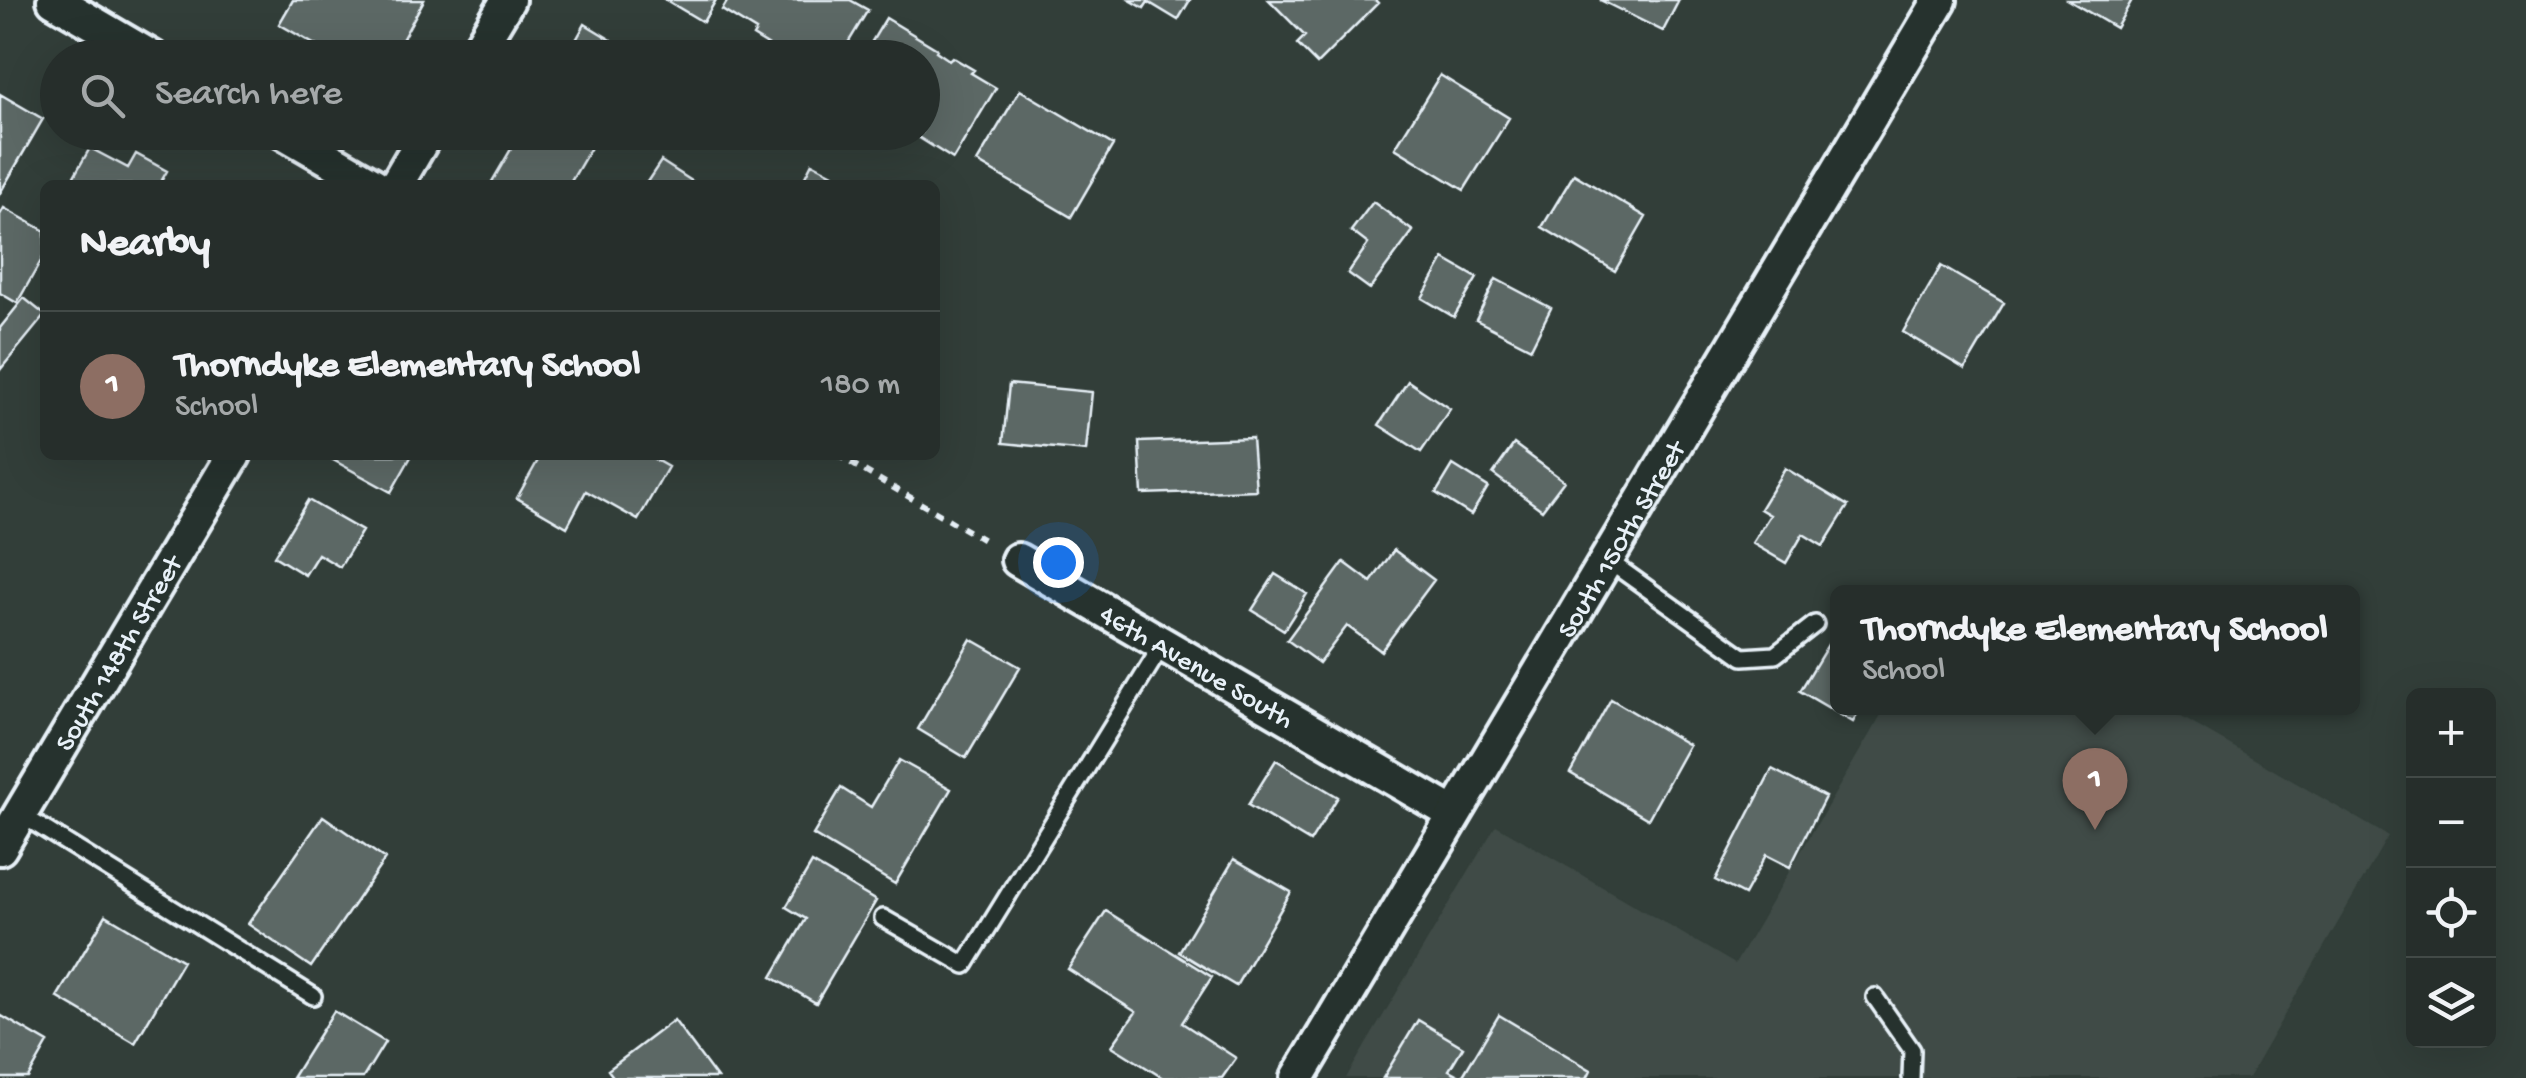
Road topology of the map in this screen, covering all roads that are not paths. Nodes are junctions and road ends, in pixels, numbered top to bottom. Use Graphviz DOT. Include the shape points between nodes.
graph roads {
  1 [pos="54,0"];
  2 [pos="508,0"];
  3 [pos="1940,0"];
  4 [pos="123,40"];
  5 [pos="484,40"];
  6 [pos="314,150"];
  7 [pos="416,150"];
  8 [pos="365,180"];
  9 [pos="399,180"];
  10 [pos="231,460"];
  11 [pos="1606,559"];
  12 [pos="1018,560"];
  13 [pos="1815,624"];
  14 [pos="1163,644"];
  15 [pos="20,814"];
  16 [pos="1454,814"];
  17 [pos="0,848"];
  18 [pos="883,918"];
  19 [pos="313,996"];
  20 [pos="1875,997"];
  21 [pos="1298,1078"];
  22 [pos="1910,1078"];
  1 -- 4 [label="street"];
  2 -- 5 [label="street"];
  3 -- 11 [label="street, South 150th Street"];
  6 -- 8 [label="street"];
  7 -- 9 [label="street"];
  10 -- 15 [label="street, South 148th Street"];
  11 -- 13 [label="lane" via="1742,657 1775,655"];
  11 -- 16 [label="street, South 150th Street"];
  12 -- 14 [label="street, 46th Avenue South"];
  14 -- 16 [label="street, 46th Avenue South"];
  14 -- 18 [label="lane" via="964,965"];
  15 -- 17 [label="street, South 148th Street"];
  15 -- 19 [label="lane"];
  16 -- 21 [label="street, South 150th Street"];
  20 -- 22 [label="lane" via="1912,1050"];
}
